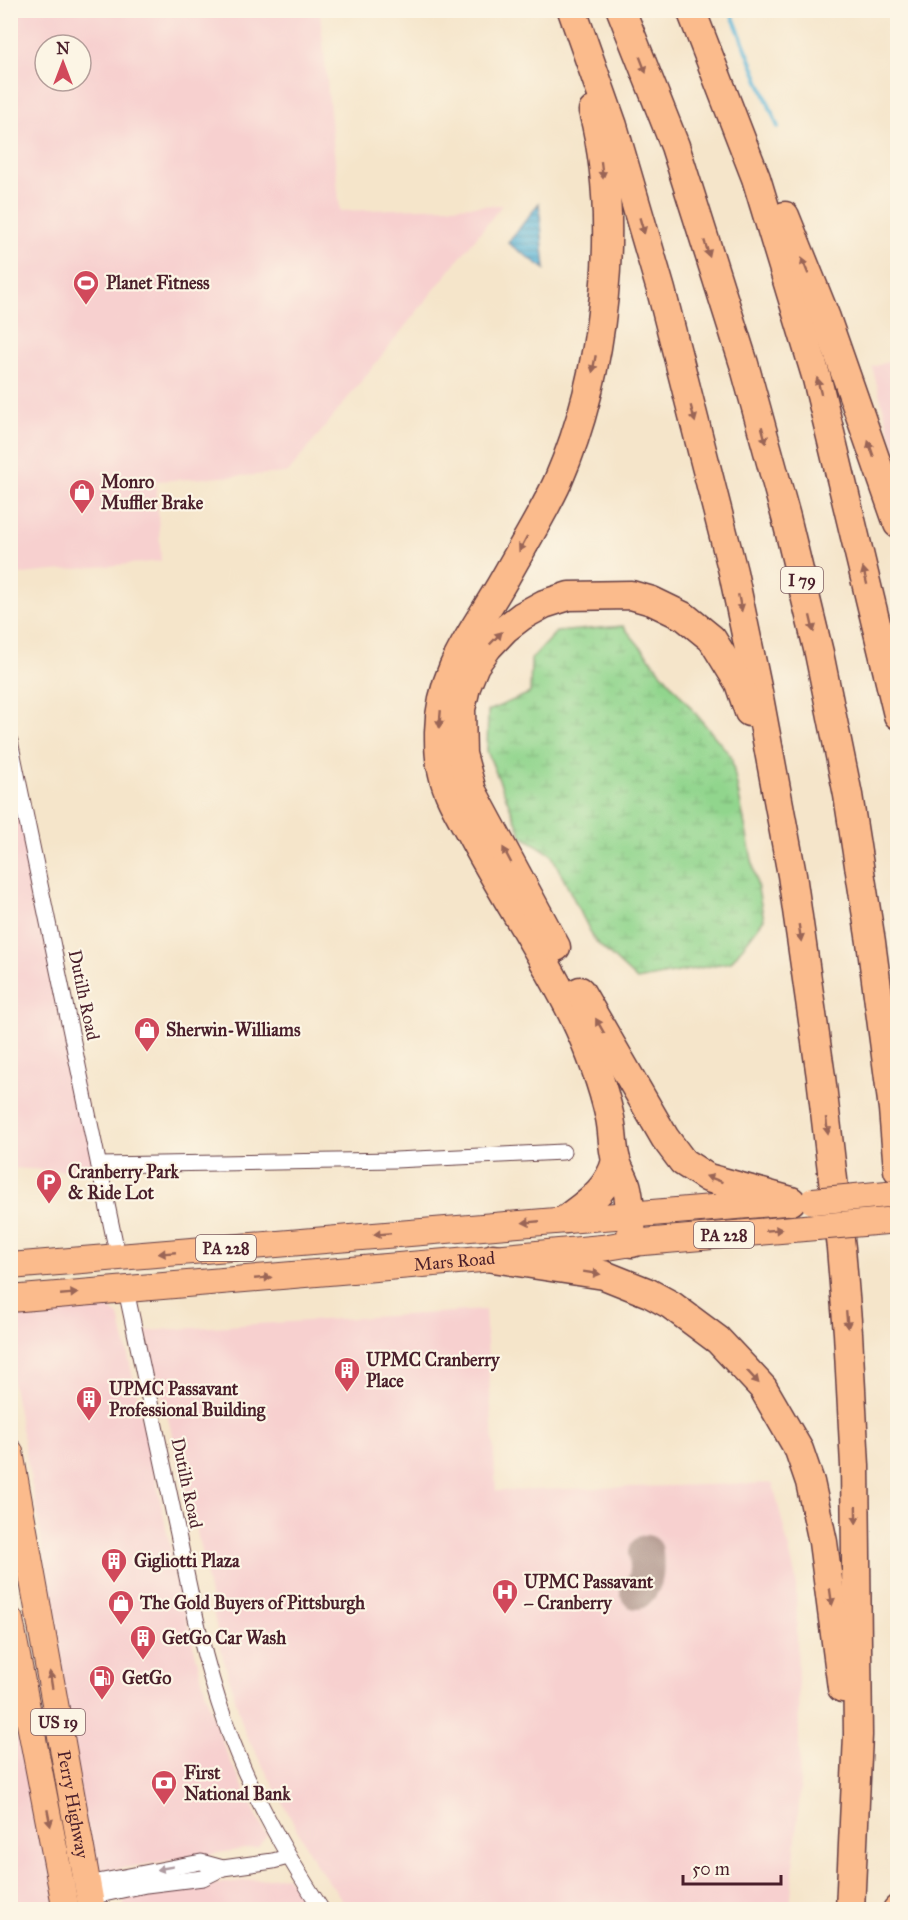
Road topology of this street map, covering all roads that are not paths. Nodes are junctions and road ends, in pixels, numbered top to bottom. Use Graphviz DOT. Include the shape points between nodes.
graph roads {
  1 [pos="567,10"];
  2 [pos="572,10"];
  3 [pos="621,10"];
  4 [pos="691,10"];
  5 [pos="701,10"];
  6 [pos="897,524"];
  7 [pos="897,714"];
  8 [pos="10,741"];
  9 [pos="792,875"];
  10 [pos="563,1152"];
  11 [pos="616,1161"];
  12 [pos="99,1165"];
  13 [pos="897,1170"];
  14 [pos="897,1193"];
  15 [pos="802,1201"];
  16 [pos="631,1214"];
  17 [pos="566,1219"];
  18 [pos="897,1220"];
  19 [pos="632,1243"];
  20 [pos="118,1257"];
  21 [pos="493,1258"];
  22 [pos="10,1266"];
  23 [pos="126,1290"];
  24 [pos="10,1299"];
  25 [pos="10,1452"];
  26 [pos="10,1620"];
  27 [pos="853,1821"];
  28 [pos="288,1857"];
  29 [pos="89,1896"];
  30 [pos="64,1902"];
  31 [pos="322,1910"];
  32 [pos="850,1910"];
  1 -- 11 [label="highway, one-way" via="596,122 603,174 605,279 600,331 581,420 557,483 451,671 442,700 439,755 451,796 591,1052 610,1118"];
  2 -- 9 [label="highway, one-way" via="614,126 710,478 758,692"];
  3 -- 13 [label="highway, I 79, one-way" via="675,146 744,364 806,596 859,863 893,1109"];
  7 -- 4 [label="highway, one-way" via="817,379 756,178"];
  6 -- 5 [label="highway, one-way" via="825,318"];
  8 -- 12 [label="street, Dutilh Road"];
  15 -- 9 [label="highway, one-way" via="708,1178 683,1162 665,1138 575,983 472,791 460,729 464,698 475,665 499,635 522,616 569,596 632,595 685,617 712,639 739,683 758,736"];
  9 -- 27 [label="highway, one-way" via="821,1077 848,1333 858,1618"];
  10 -- 12 [label="street" via="395,1160"];
  11 -- 16 [label="highway" via="627,1186"];
  11 -- 17 [label="highway" via="612,1175 598,1194"];
  12 -- 20 [label="street, Dutilh Road"];
  14 -- 15 [label="highway, Mars Road / PA 228, bridge"];
  15 -- 16 [label="highway, Mars Road / PA 228"];
  16 -- 17 [label="highway, Mars Road / PA 228"];
  16 -- 19 [label="highway"];
  17 -- 20 [label="highway, Mars Road / PA 228, one-way"];
  19 -- 18 [label="highway, Mars Road / PA 228, one-way, bridge"];
  19 -- 21 [label="highway, Mars Road / PA 228"];
  20 -- 22 [label="highway, Mars Road / PA 228"];
  23 -- 21 [label="highway, Mars Road / PA 228, one-way"];
  21 -- 27 [label="highway, one-way" via="604,1275 649,1293 718,1340 763,1388 799,1450 823,1542 841,1677"];
  24 -- 23 [label="highway, Mars Road / PA 228, one-way"];
  23 -- 28 [label="street, Dutilh Road" via="204,1653 239,1758"];
  29 -- 25 [label="highway, Perry Highway / US 19, one-way"];
  26 -- 30 [label="highway, Perry Highway / US 19, one-way"];
  27 -- 32 [label="highway"];
  28 -- 29 [label="street" via="223,1868 201,1862"];
  28 -- 31 [label="street, Dutilh Road"];
  29 -- 30 [label="street"];
}
